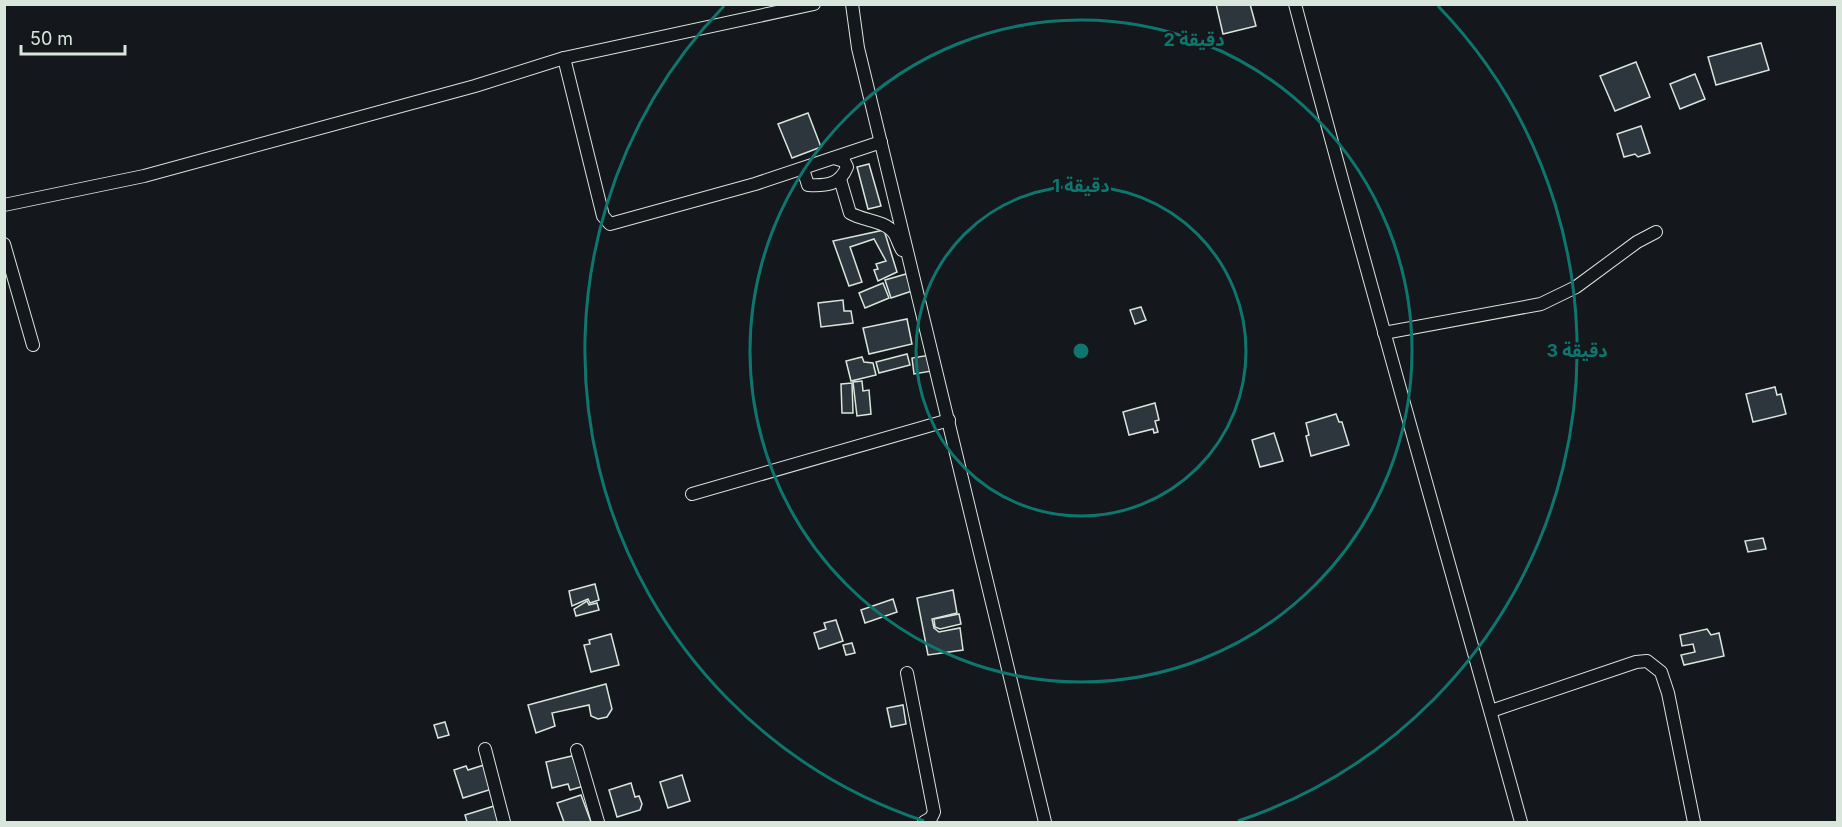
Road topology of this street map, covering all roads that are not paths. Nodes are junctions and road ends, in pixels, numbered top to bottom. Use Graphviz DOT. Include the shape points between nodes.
graph roads {
  1 [pos="814,4"];
  2 [pos="852,4"];
  3 [pos="1295,4"];
  4 [pos="564,58"];
  5 [pos="881,142"];
  6 [pos="834,158"];
  7 [pos="802,169"];
  8 [pos="840,179"];
  9 [pos="4,205"];
  10 [pos="1656,232"];
  11 [pos="4,244"];
  12 [pos="911,263"];
  13 [pos="1384,333"];
  14 [pos="33,345"];
  15 [pos="949,420"];
  16 [pos="692,494"];
  17 [pos="907,673"];
  18 [pos="1491,711"];
  19 [pos="485,749"];
  20 [pos="577,750"];
  21 [pos="504,822"];
  22 [pos="598,822"];
  23 [pos="924,822"];
  24 [pos="1045,822"];
  25 [pos="1521,822"];
  26 [pos="1694,822"];
  1 -- 4 [label="street"];
  2 -- 5 [label="street" via="858,48"];
  3 -- 13 [label="street"];
  4 -- 7 [label="street" via="608,224 658,213"];
  4 -- 9 [label="street" via="144,176"];
  5 -- 6 [label="street"];
  5 -- 12 [label="street"];
  6 -- 7 [label="street"];
  6 -- 8 [label="street" via="844,161 847,167"];
  7 -- 8 [label="street" via="808,185 820,186"];
  8 -- 12 [label="street" via="850,213 893,231"];
  10 -- 13 [label="street" via="1576,287 1540,304"];
  11 -- 14 [label="street"];
  12 -- 15 [label="street"];
  13 -- 18 [label="street"];
  15 -- 16 [label="street"];
  15 -- 24 [label="street"];
  17 -- 23 [label="street" via="934,813"];
  18 -- 25 [label="street"];
  18 -- 26 [label="street" via="1636,662 1655,665 1668,693"];
  19 -- 21 [label="street"];
  20 -- 22 [label="street"];
}
